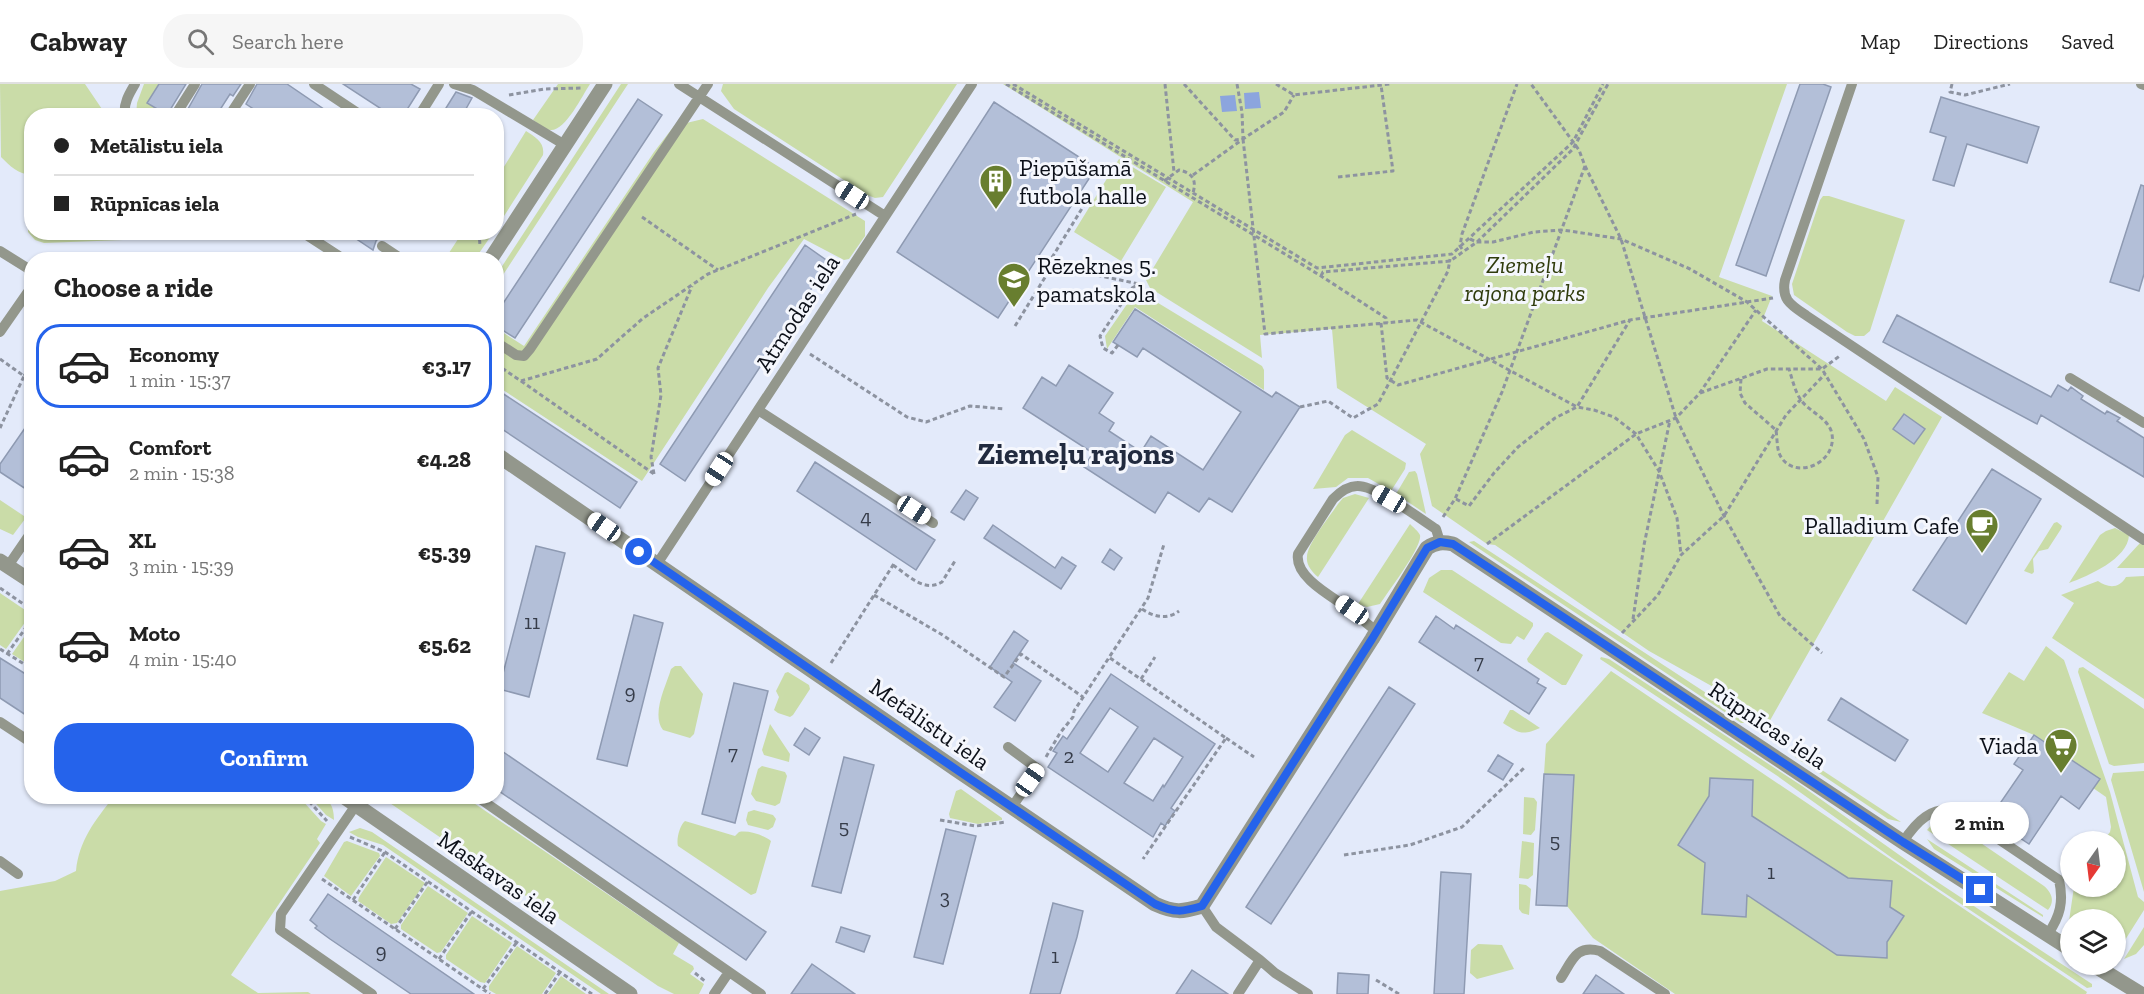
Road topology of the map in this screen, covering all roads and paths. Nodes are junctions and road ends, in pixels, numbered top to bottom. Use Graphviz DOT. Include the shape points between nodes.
graph roads {
  1 [pos="135,84"];
  2 [pos="195,84"];
  3 [pos="250,84"];
  4 [pos="314,84"];
  5 [pos="440,84"];
  6 [pos="454,84"];
  7 [pos="679,84"];
  8 [pos="708,84"];
  9 [pos="972,84"];
  10 [pos="1006,84"];
  11 [pos="1012,84"];
  12 [pos="1165,84"];
  13 [pos="1184,84"];
  14 [pos="1237,84"];
  15 [pos="1276,84"];
  16 [pos="1390,84"];
  17 [pos="1517,84"];
  18 [pos="1531,84"];
  19 [pos="1603,84"];
  20 [pos="1608,84"];
  21 [pos="1852,84"];
  22 [pos="1952,84"];
  23 [pos="2010,84"];
  24 [pos="1381,85"];
  25 [pos="598,86"];
  26 [pos="479,93"];
  27 [pos="1294,95"];
  28 [pos="699,97"];
  29 [pos="125,108"];
  30 [pos="180,108"];
  31 [pos="234,108"];
  32 [pos="350,108"];
  33 [pos="424,108"];
  34 [pos="1243,139"];
  35 [pos="1574,144"];
  36 [pos="566,145"];
  37 [pos="1585,166"];
  38 [pos="1174,172"];
  39 [pos="1193,176"];
  40 [pos="1167,177"];
  41 [pos="1338,177"];
  42 [pos="1164,181"];
  43 [pos="1193,192"];
  44 [pos="1191,197"];
  45 [pos="1086,202"];
  46 [pos="871,208"];
  47 [pos="885,216"];
  48 [pos="642,217"];
  49 [pos="1252,228"];
  50 [pos="1563,230"];
  51 [pos="1253,236"];
  52 [pos="504,239"];
  53 [pos="1470,239"];
  54 [pos="1620,239"];
  55 [pos="314,240"];
  56 [pos="1477,242"];
  57 [pos="382,246"];
  58 [pos="1462,250"];
  59 [pos="0,251"];
  60 [pos="333,252"];
  61 [pos="391,252"];
  62 [pos="1450,255"];
  63 [pos="1450,261"];
  64 [pos="1052,266"];
  65 [pos="24,267"];
  66 [pos="1317,268"];
  67 [pos="718,270"];
  68 [pos="1321,276"];
  69 [pos="693,285"];
  70 [pos="1784,296"];
  71 [pos="24,298"];
  72 [pos="1747,302"];
  73 [pos="1756,310"];
  74 [pos="1644,318"];
  75 [pos="1630,320"];
  76 [pos="1422,322"];
  77 [pos="1387,323"];
  78 [pos="1381,324"];
  79 [pos="1015,326"];
  80 [pos="0,332"];
  81 [pos="1118,345"];
  82 [pos="1851,346"];
  83 [pos="504,347"];
  84 [pos="800,348"];
  85 [pos="1517,351"];
  86 [pos="0,359"];
  87 [pos="1488,359"];
  88 [pos="504,369"];
  89 [pos="1789,369"];
  90 [pos="1822,369"];
  91 [pos="1510,371"];
  92 [pos="1825,374"];
  93 [pos="24,376"];
  94 [pos="2070,378"];
  95 [pos="1741,379"];
  96 [pos="521,381"];
  97 [pos="1390,381"];
  98 [pos="1699,394"];
  99 [pos="1800,399"];
  100 [pos="1300,407"];
  101 [pos="1577,407"];
  102 [pos="1005,409"];
  103 [pos="758,410"];
  104 [pos="1676,418"];
  105 [pos="1670,420"];
  106 [pos="2144,423"];
  107 [pos="0,428"];
  108 [pos="1776,430"];
  109 [pos="1636,434"];
  110 [pos="504,459"];
  111 [pos="1659,471"];
  112 [pos="1455,499"];
  113 [pos="1877,504"];
  114 [pos="1724,516"];
  115 [pos="933,523"];
  116 [pos="1438,536"];
  117 [pos="24,540"];
  118 [pos="2144,540"];
  119 [pos="1164,544"];
  120 [pos="1487,544"];
  121 [pos="1681,555"];
  122 [pos="955,561"];
  123 [pos="4,563"];
  124 [pos="657,564"];
  125 [pos="24,577"];
  126 [pos="0,588"];
  127 [pos="874,595"];
  128 [pos="24,604"];
  129 [pos="1142,609"];
  130 [pos="1179,611"];
  131 [pos="1633,621"];
  132 [pos="24,631"];
  133 [pos="1622,633"];
  134 [pos="1374,635"];
  135 [pos="0,649"];
  136 [pos="1822,653"];
  137 [pos="7,654"];
  138 [pos="1155,657"];
  139 [pos="1110,658"];
  140 [pos="24,664"];
  141 [pos="830,665"];
  142 [pos="1141,679"];
  143 [pos="1083,697"];
  144 [pos="0,722"];
  145 [pos="24,738"];
  146 [pos="1226,738"];
  147 [pos="1008,747"];
  148 [pos="1254,757"];
  149 [pos="1524,768"];
  150 [pos="1038,769"];
  151 [pos="311,804"];
  152 [pos="348,804"];
  153 [pos="353,804"];
  154 [pos="488,804"];
  155 [pos="1010,813"];
  156 [pos="940,820"];
  157 [pos="338,830"];
  158 [pos="1903,842"];
  159 [pos="385,852"];
  160 [pos="1344,855"];
  161 [pos="1143,859"];
  162 [pos="0,861"];
  163 [pos="18,874"];
  164 [pos="322,879"];
  165 [pos="428,881"];
  166 [pos="353,900"];
  167 [pos="1202,906"];
  168 [pos="472,911"];
  169 [pos="395,929"];
  170 [pos="2048,934"];
  171 [pos="517,942"];
  172 [pos="2060,942"];
  173 [pos="440,959"];
  174 [pos="1260,960"];
  175 [pos="560,972"];
  176 [pos="729,972"];
  177 [pos="2110,975"];
  178 [pos="1561,978"];
  179 [pos="1376,980"];
  180 [pos="483,989"];
  181 [pos="372,994"];
  182 [pos="490,994"];
  183 [pos="545,994"];
  184 [pos="592,994"];
  185 [pos="630,994"];
  186 [pos="714,994"];
  187 [pos="761,994"];
  188 [pos="1238,994"];
  189 [pos="1308,994"];
  190 [pos="1399,994"];
  191 [pos="1665,994"];
  192 [pos="2141,994"];
  1 -- 29 [label="lane"];
  2 -- 30 [label="lane"];
  3 -- 31 [label="lane"];
  4 -- 32 [label="lane"];
  5 -- 33 [label="lane"];
  6 -- 26 [label="lane"];
  7 -- 28 [label="lane"];
  8 -- 28 [label="lane"];
  9 -- 47 [label="lane, Atmodas iela"];
  10 -- 42 [label="path"];
  11 -- 40 [label="path"];
  12 -- 38 [label="path"];
  13 -- 34 [label="path" via="1235,140"];
  14 -- 34 [label="path"];
  15 -- 27 [label="path"];
  16 -- 24 [label="path"];
  17 -- 58 [label="path" via="1462,234"];
  18 -- 35 [label="path"];
  19 -- 35 [label="path"];
  20 -- 35 [label="path"];
  21 -- 70 [label="lane" via="1785,280"];
  22 -- 23 [label="path" via="1950,92 1965,95"];
  24 -- 27 [label="path"];
  24 -- 41 [label="path" via="1393,171"];
  25 -- 26 [label="path" via="495,97"];
  25 -- 36 [label="street"];
  26 -- 36 [label="lane"];
  27 -- 34 [label="path" via="1284,112"];
  28 -- 46 [label="lane"];
  28 -- 83 [label="lane" via="530,349 524,356"];
  34 -- 39 [label="path"];
  34 -- 49 [label="path"];
  35 -- 37 [label="path"];
  35 -- 53 [label="path"];
  35 -- 56 [label="path"];
  36 -- 52 [label="street"];
  37 -- 50 [label="path"];
  37 -- 54 [label="path"];
  38 -- 39 [label="path"];
  38 -- 40 [label="path"];
  39 -- 43 [label="path"];
  40 -- 42 [label="path"];
  40 -- 43 [label="path"];
  42 -- 44 [label="path"];
  43 -- 44 [label="path"];
  43 -- 49 [label="path"];
  44 -- 51 [label="path"];
  45 -- 64 [label="path" via="1048,264"];
  46 -- 47 [label="lane"];
  46 -- 67 [label="path"];
  47 -- 84 [label="lane, Atmodas iela"];
  48 -- 67 [label="path"];
  49 -- 51 [label="path"];
  49 -- 66 [label="path"];
  50 -- 54 [label="path"];
  50 -- 56 [label="path"];
  50 -- 85 [label="path"];
  51 -- 68 [label="path"];
  51 -- 78 [label="path" via="1264,334"];
  53 -- 56 [label="path"];
  53 -- 58 [label="path"];
  54 -- 72 [label="path" via="1690,269"];
  54 -- 74 [label="path"];
  55 -- 60 [label="lane"];
  56 -- 58 [label="path"];
  57 -- 61 [label="lane"];
  58 -- 62 [label="path"];
  58 -- 63 [label="path"];
  59 -- 65 [label="lane"];
  62 -- 63 [label="path"];
  62 -- 66 [label="path"];
  63 -- 68 [label="path" via="1323,272"];
  63 -- 76 [label="path"];
  64 -- 79 [label="path"];
  64 -- 81 [label="path" via="1139,284 1132,288 1100,336 1103,348 1112,353"];
  66 -- 68 [label="path"];
  67 -- 69 [label="path"];
  68 -- 77 [label="path" via="1386,318"];
  69 -- 96 [label="path" via="642,319 597,359"];
  69 -- 96 [label="path" via="658,368 661,395 651,457 654,474"];
  70 -- 72 [label="path"];
  70 -- 82 [label="lane" via="1799,311"];
  71 -- 80 [label="lane"];
  72 -- 73 [label="path"];
  72 -- 74 [label="path"];
  73 -- 90 [label="path"];
  73 -- 98 [label="path"];
  74 -- 75 [label="path"];
  74 -- 104 [label="path"];
  75 -- 85 [label="path"];
  75 -- 101 [label="path"];
  76 -- 77 [label="path"];
  76 -- 87 [label="path"];
  76 -- 97 [label="path"];
  77 -- 78 [label="path"];
  78 -- 97 [label="path"];
  82 -- 90 [label="path"];
  82 -- 118 [label="lane"];
  84 -- 102 [label="path" via="907,417 926,422 970,406"];
  84 -- 103 [label="lane, Atmodas iela"];
  85 -- 87 [label="path"];
  85 -- 91 [label="path"];
  86 -- 93 [label="path"];
  87 -- 91 [label="path"];
  87 -- 97 [label="path" via="1398,386"];
  88 -- 96 [label="path"];
  89 -- 90 [label="path"];
  89 -- 95 [label="path" via="1767,369"];
  89 -- 99 [label="path"];
  90 -- 92 [label="path"];
  91 -- 101 [label="path"];
  91 -- 112 [label="path"];
  92 -- 99 [label="path"];
  92 -- 113 [label="path" via="1864,439 1878,477"];
  93 -- 107 [label="path"];
  94 -- 106 [label="lane"];
  95 -- 98 [label="path"];
  95 -- 108 [label="path" via="1740,393 1745,403"];
  97 -- 100 [label="path" via="1378,404 1353,418 1328,401"];
  98 -- 104 [label="path"];
  99 -- 108 [label="path"];
  99 -- 108 [label="path" via="1826,422 1832,434 1824,459 1813,467 1787,463 1779,453"];
  101 -- 109 [label="path" via="1614,417"];
  101 -- 112 [label="path" via="1555,418 1518,447 1469,506"];
  103 -- 115 [label="lane"];
  103 -- 124 [label="lane, Atmodas iela"];
  104 -- 105 [label="path"];
  104 -- 114 [label="path"];
  105 -- 109 [label="path"];
  105 -- 111 [label="path"];
  108 -- 114 [label="path"];
  109 -- 111 [label="path"];
  109 -- 120 [label="path"];
  110 -- 124 [label="street, Metālistu iela"];
  111 -- 121 [label="path" via="1677,518"];
  111 -- 131 [label="path"];
  112 -- 116 [label="path"];
  114 -- 121 [label="path"];
  114 -- 136 [label="path" via="1780,616"];
  116 -- 134 [label="street"];
  116 -- 134 [label="lane" via="1370,489 1354,486 1333,499 1297,559 1309,581 1352,610"];
  116 -- 158 [label="street, Rūpnīcas iela"];
  117 -- 123 [label="lane"];
  119 -- 129 [label="path"];
  121 -- 131 [label="path" via="1658,595"];
  122 -- 127 [label="path" via="942,582 933,585 919,583 894,564"];
  123 -- 125 [label="street"];
  124 -- 155 [label="street, Metālistu iela"];
  126 -- 128 [label="path"];
  127 -- 141 [label="path"];
  127 -- 143 [label="path" via="1004,677 1021,654"];
  129 -- 130 [label="path" via="1164,617"];
  129 -- 139 [label="path"];
  131 -- 133 [label="path"];
  132 -- 137 [label="path"];
  134 -- 167 [label="street"];
  135 -- 137 [label="path"];
  137 -- 140 [label="path"];
  138 -- 142 [label="path"];
  139 -- 142 [label="path"];
  139 -- 143 [label="path"];
  142 -- 146 [label="path"];
  143 -- 150 [label="path"];
  144 -- 145 [label="lane"];
  146 -- 148 [label="path"];
  146 -- 161 [label="path"];
  147 -- 150 [label="lane"];
  149 -- 160 [label="path" via="1462,827 1410,845"];
  150 -- 155 [label="lane"];
  151 -- 157 [label="path"];
  152 -- 157 [label="lane"];
  153 -- 185 [label="street, Maskavas iela"];
  154 -- 176 [label="lane"];
  155 -- 156 [label="path" via="1006,822 976,826"];
  155 -- 167 [label="street, Metālistu iela" via="1155,904 1170,911"];
  157 -- 159 [label="path"];
  157 -- 181 [label="lane" via="281,914 280,930"];
  158 -- 170 [label="street, Rūpnīcas iela"];
  158 -- 170 [label="lane" via="1914,826 1938,810 1957,811 2059,880 2061,907"];
  159 -- 165 [label="path"];
  159 -- 166 [label="path"];
  162 -- 163 [label="lane"];
  164 -- 166 [label="path"];
  165 -- 168 [label="path"];
  165 -- 169 [label="path"];
  166 -- 169 [label="path"];
  167 -- 174 [label="lane" via="1216,927"];
  168 -- 171 [label="path"];
  168 -- 173 [label="path"];
  169 -- 173 [label="path"];
  170 -- 172 [label="street, Rūpnīcas iela"];
  171 -- 175 [label="path"];
  171 -- 180 [label="path"];
  173 -- 180 [label="path"];
  174 -- 188 [label="lane"];
  174 -- 189 [label="lane"];
  175 -- 183 [label="path"];
  175 -- 184 [label="path"];
  176 -- 186 [label="lane"];
  176 -- 187 [label="lane"];
  177 -- 192 [label="street"];
  178 -- 191 [label="lane" via="1577,952 1590,948"];
  179 -- 190 [label="path"];
  180 -- 182 [label="path"];
}
